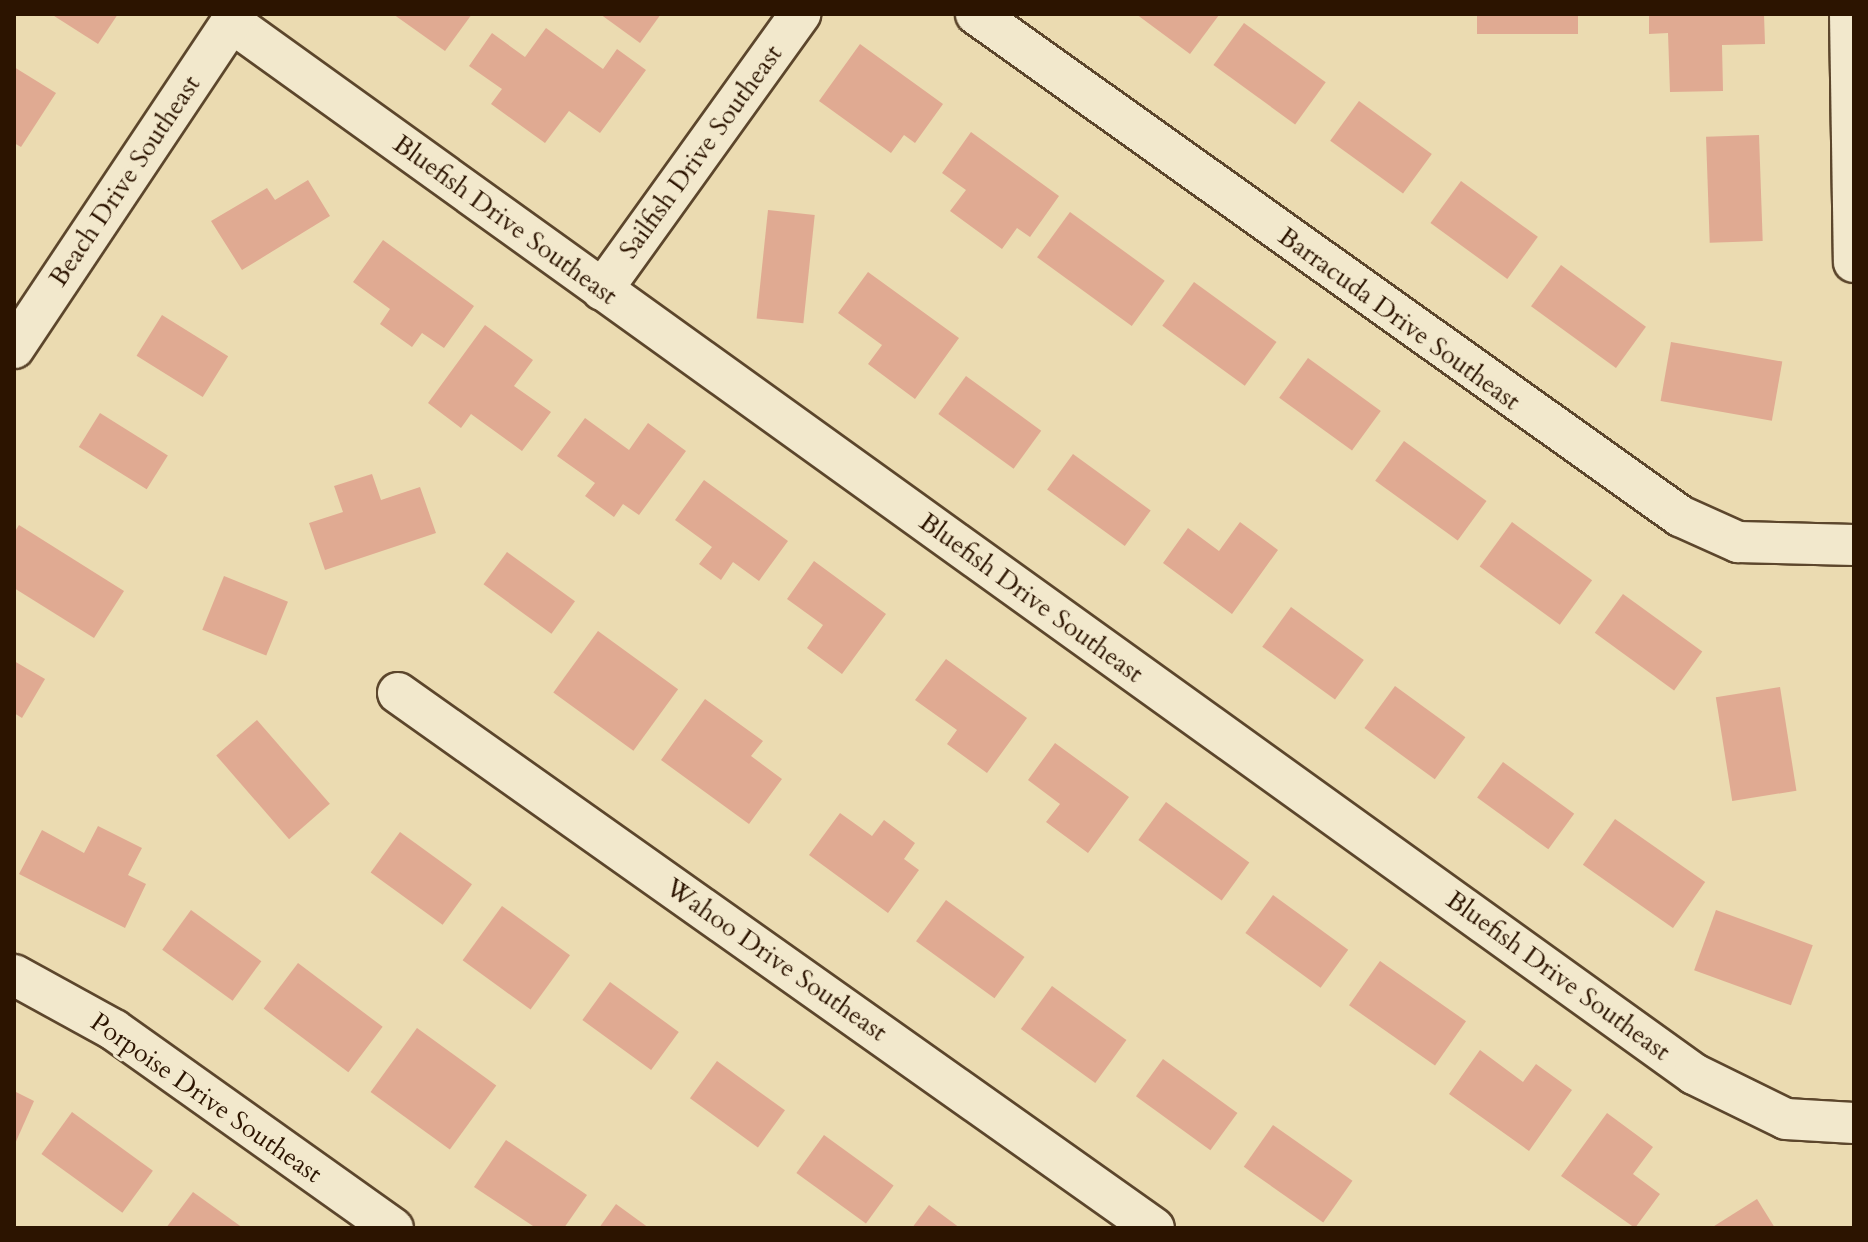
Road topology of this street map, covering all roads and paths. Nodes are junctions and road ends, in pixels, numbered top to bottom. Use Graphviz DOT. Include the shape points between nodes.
graph roads {
  1 [pos="800,14"];
  2 [pos="976,14"];
  3 [pos="1850,14"];
  4 [pos="234,18"];
  5 [pos="1854,262"];
  6 [pos="602,290"];
  7 [pos="14,348"];
  8 [pos="1854,545"];
  9 [pos="398,693"];
  10 [pos="14,975"];
  11 [pos="1854,1123"];
  12 [pos="393,1228"];
  13 [pos="1154,1228"];
  1 -- 6 [label="street, Sailfish Drive Southeast"];
  2 -- 8 [label="street, Barracuda Drive Southeast" via="1680,516 1738,542"];
  3 -- 5 [label="street"];
  4 -- 6 [label="street, Bluefish Drive Southeast"];
  4 -- 7 [label="street, Beach Drive Southeast"];
  6 -- 11 [label="street, Bluefish Drive Southeast" via="1694,1074 1786,1119"];
  9 -- 13 [label="street, Wahoo Drive Southeast"];
  10 -- 12 [label="street, Porpoise Drive Southeast" via="114,1030"];
}
